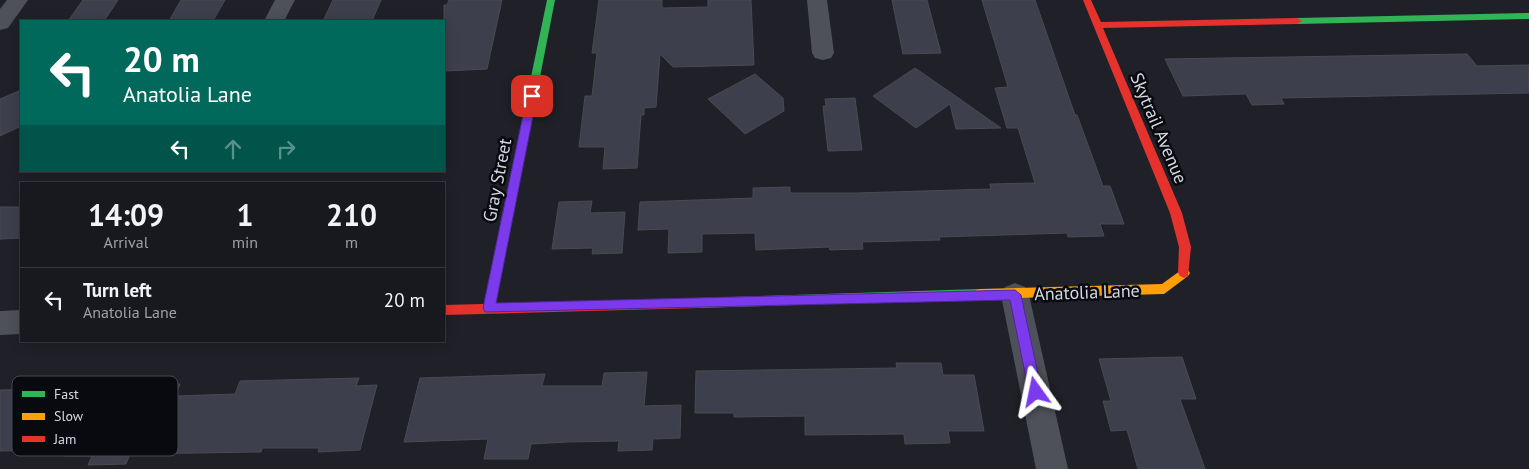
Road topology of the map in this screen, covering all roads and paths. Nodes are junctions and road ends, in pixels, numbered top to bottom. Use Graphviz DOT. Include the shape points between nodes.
graph roads {
  1 [pos="18,0"];
  2 [pos="284,0"];
  3 [pos="551,0"];
  4 [pos="817,0"];
  5 [pos="1086,0"];
  6 [pos="1529,16"];
  7 [pos="274,20"];
  8 [pos="0,23"];
  9 [pos="1097,25"];
  10 [pos="822,53"];
  11 [pos="1184,273"];
  12 [pos="1015,295"];
  13 [pos="489,308"];
  14 [pos="445,310"];
  15 [pos="0,322"];
  16 [pos="20,322"];
  17 [pos="1052,469"];
  1 -- 8 [label="street"];
  2 -- 7 [label="street"];
  3 -- 13 [label="street, Gray Street"];
  4 -- 10 [label="street"];
  5 -- 9 [label="street, Skytrail Avenue"];
  6 -- 9 [label="street"];
  9 -- 11 [label="street, Skytrail Avenue" via="1176,212 1185,247"];
  11 -- 12 [label="street, Anatolia Lane" via="1164,289"];
  12 -- 13 [label="street, Anatolia Lane"];
  12 -- 17 [label="street"];
  13 -- 14 [label="street, Anatolia Lane"];
  15 -- 16 [label="street"];
}
